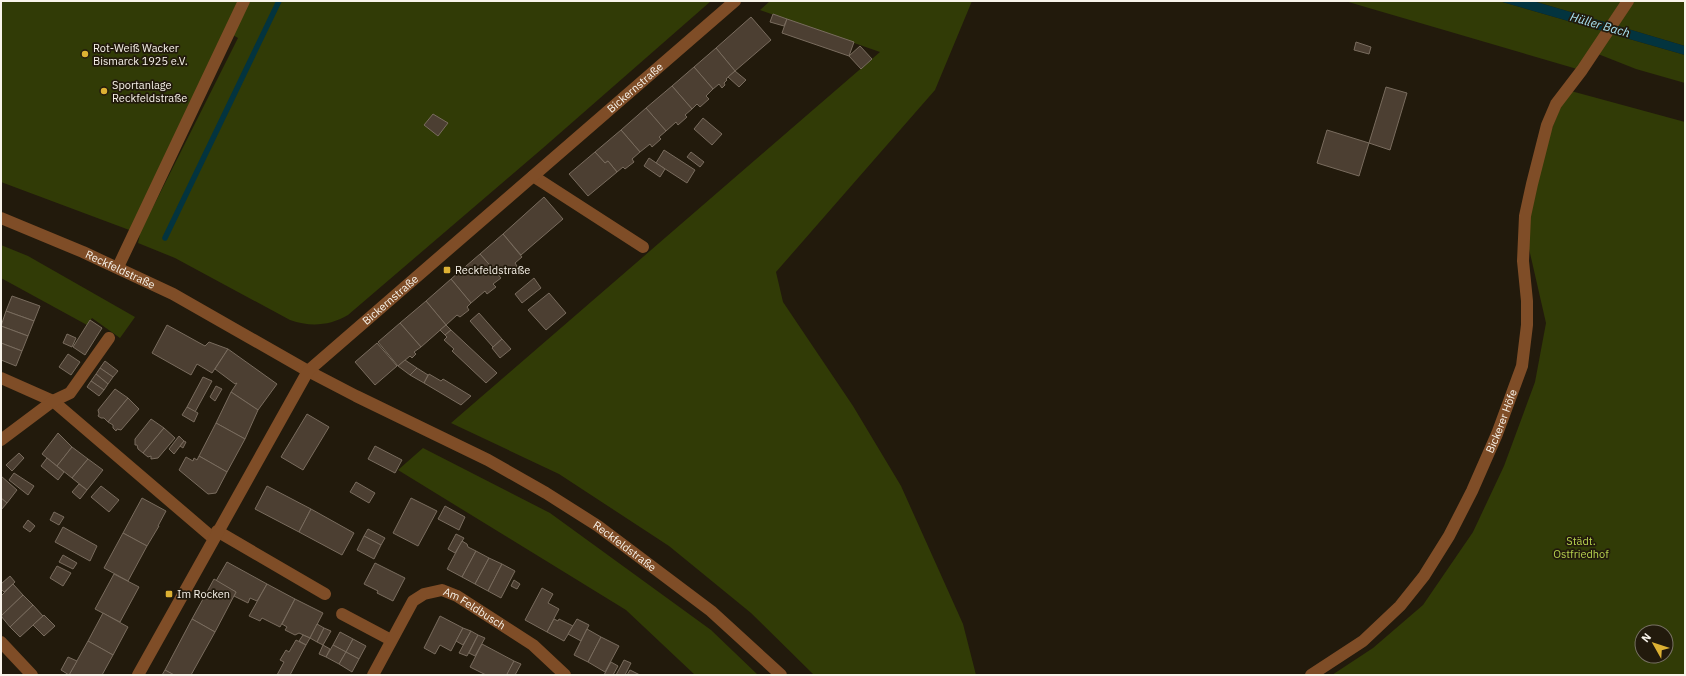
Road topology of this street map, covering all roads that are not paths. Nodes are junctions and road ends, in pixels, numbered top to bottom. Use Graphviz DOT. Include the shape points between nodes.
graph roads {
  1 [pos="244,1"];
  2 [pos="735,1"];
  3 [pos="1628,1"];
  4 [pos="533,176"];
  5 [pos="1,218"];
  6 [pos="643,247"];
  7 [pos="118,267"];
  8 [pos="109,338"];
  9 [pos="308,370"];
  10 [pos="1,378"];
  11 [pos="53,401"];
  12 [pos="1,440"];
  13 [pos="215,535"];
  14 [pos="325,594"];
  15 [pos="342,614"];
  16 [pos="391,640"];
  17 [pos="1,642"];
  18 [pos="32,675"];
  19 [pos="138,675"];
  20 [pos="373,675"];
  21 [pos="565,675"];
  22 [pos="781,675"];
  23 [pos="1311,675"];
  1 -- 7 [label="street"];
  2 -- 4 [label="street, Bickernstraße"];
  3 -- 23 [label="street, Bickerer Höfe" via="1556,104 1547,125 1525,216 1522,261 1527,325 1522,366 1497,434 1472,491 1449,536 1424,576 1400,606 1363,641"];
  4 -- 6 [label="street"];
  4 -- 9 [label="street, Bickernstraße"];
  5 -- 7 [label="street, Reckfeldstraße"];
  7 -- 9 [label="street, Reckfeldstraße" via="173,294"];
  8 -- 11 [label="street" via="70,393"];
  9 -- 13 [label="street, Bickernstraße"];
  9 -- 22 [label="street, Reckfeldstraße" via="488,460 546,492 711,611"];
  10 -- 11 [label="street"];
  11 -- 12 [label="street"];
  11 -- 13 [label="street"];
  13 -- 14 [label="street"];
  13 -- 19 [label="street, Bickernstraße"];
  15 -- 16 [label="street"];
  16 -- 20 [label="street, Am Feldbusch"];
  16 -- 21 [label="street, Am Feldbusch" via="413,601 424,594 442,590 457,596 532,645"];
  17 -- 18 [label="street"];
}
